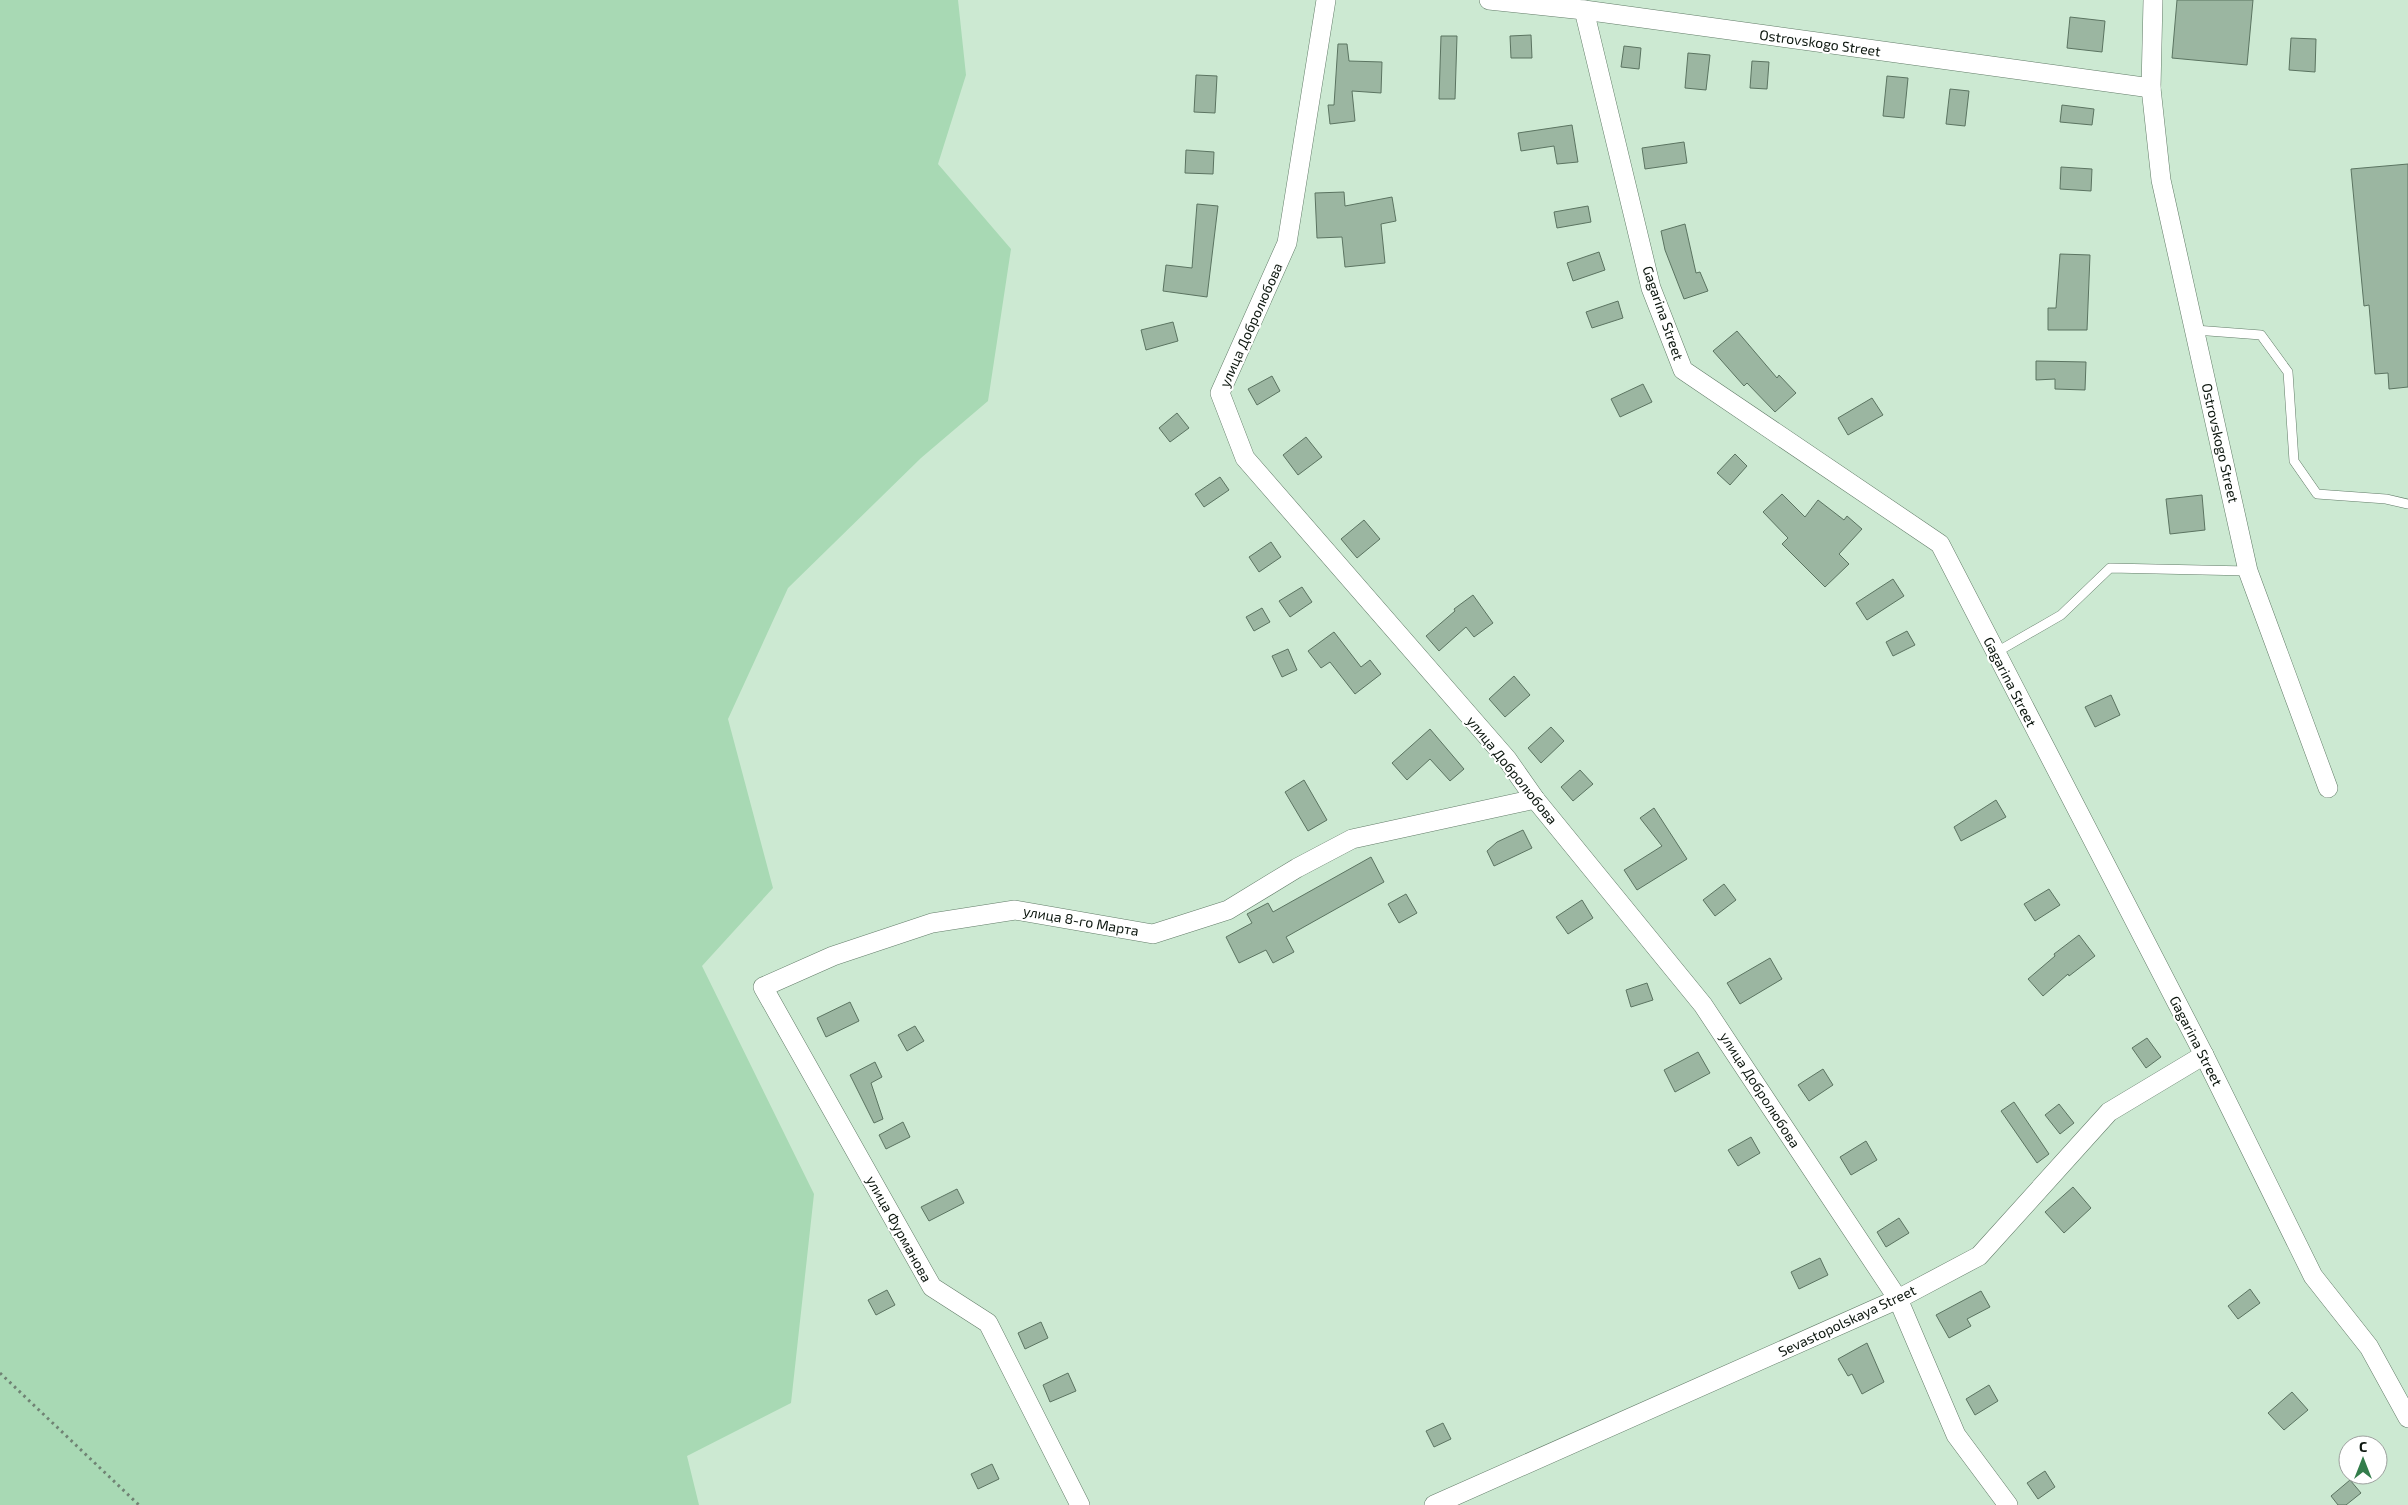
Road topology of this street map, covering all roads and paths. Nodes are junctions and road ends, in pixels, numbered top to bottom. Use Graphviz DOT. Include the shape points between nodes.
graph roads {
  1 [pos="1326,0"];
  2 [pos="1488,0"];
  3 [pos="2153,0"];
  4 [pos="1584,10"];
  5 [pos="2151,88"];
  6 [pos="2194,330"];
  7 [pos="2408,504"];
  8 [pos="2248,571"];
  9 [pos="1995,653"];
  10 [pos="2328,788"];
  11 [pos="1535,799"];
  12 [pos="763,987"];
  13 [pos="2204,1055"];
  14 [pos="1898,1299"];
  15 [pos="0,1373"];
  16 [pos="2408,1418"];
  17 [pos="139,1505"];
  18 [pos="1080,1505"];
  19 [pos="1434,1505"];
  20 [pos="2008,1505"];
  1 -- 11 [label="street, улица Добролюбова" via="1287,243 1220,393 1245,458 1507,759"];
  2 -- 4 [label="street, Ostrovskogo Street"];
  3 -- 5 [label="street, Ostrovskogo Street"];
  4 -- 5 [label="street, Ostrovskogo Street"];
  4 -- 9 [label="street, Gagarina Street" via="1651,288 1683,370 1940,544"];
  5 -- 6 [label="street, Ostrovskogo Street" via="2161,180"];
  6 -- 7 [label="lane" via="2260,335 2272,350 2288,372 2294,461 2317,494 2386,499"];
  6 -- 8 [label="street, Ostrovskogo Street"];
  8 -- 9 [label="lane" via="2110,568 2062,615"];
  8 -- 10 [label="street, Ostrovskogo Street"];
  9 -- 13 [label="street, Gagarina Street"];
  11 -- 12 [label="street, улица 8-го Марта" via="1352,839 1228,910 1153,934 1015,910 932,923 832,956"];
  11 -- 14 [label="street, улица Добролюбова" via="1703,1005"];
  12 -- 18 [label="street, улица Фурманова" via="932,1287 988,1324"];
  13 -- 14 [label="street, Sevastopolskaya Street" via="2110,1112 1979,1256"];
  13 -- 16 [label="street, Gagarina Street" via="2313,1276 2369,1347"];
  14 -- 19 [label="street, Sevastopolskaya Street"];
  14 -- 20 [label="street, улица Добролюбова" via="1956,1434"];
  15 -- 17 [label="path"];
}
